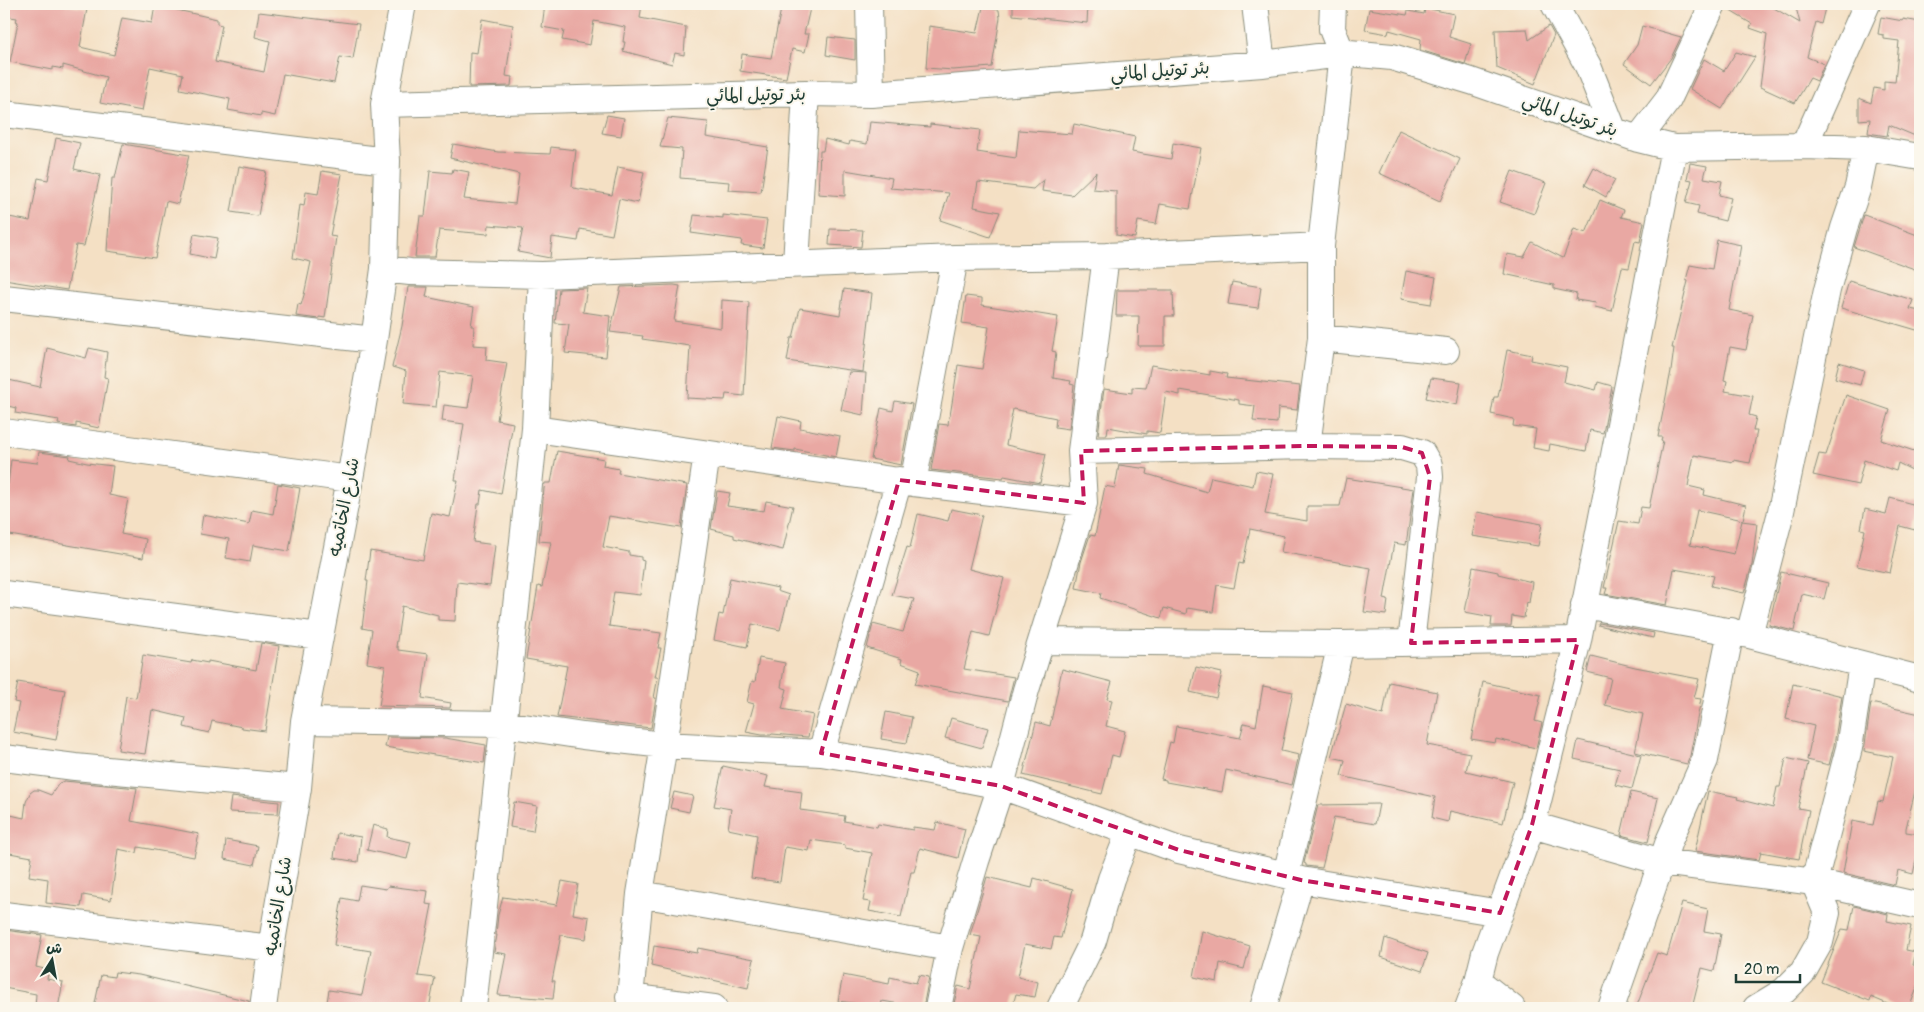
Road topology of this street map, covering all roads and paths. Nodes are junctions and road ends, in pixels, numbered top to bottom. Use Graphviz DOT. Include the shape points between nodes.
graph roads {
  1 [pos="400,4"];
  2 [pos="869,4"];
  3 [pos="1255,4"];
  4 [pos="1333,4"];
  5 [pos="1554,4"];
  6 [pos="1713,4"];
  7 [pos="1867,4"];
  8 [pos="1342,54"];
  9 [pos="1262,64"];
  10 [pos="806,93"];
  11 [pos="870,94"];
  12 [pos="384,104"];
  13 [pos="4,114"];
  14 [pos="1613,130"];
  15 [pos="1638,139"];
  16 [pos="1804,146"];
  17 [pos="1674,148"];
  18 [pos="1866,148"];
  19 [pos="1920,157"];
  20 [pos="386,161"];
  21 [pos="1321,246"];
  22 [pos="1106,256"];
  23 [pos="956,258"];
  24 [pos="796,264"];
  25 [pos="384,269"];
  26 [pos="542,275"];
  27 [pos="4,298"];
  28 [pos="1321,338"];
  29 [pos="374,340"];
  30 [pos="1446,351"];
  31 [pos="535,429"];
  32 [pos="4,432"];
  33 [pos="1307,446"];
  34 [pos="1081,451"];
  35 [pos="707,454"];
  36 [pos="350,480"];
  37 [pos="906,481"];
  38 [pos="1084,503"];
  39 [pos="4,594"];
  40 [pos="1584,605"];
  41 [pos="1740,633"];
  42 [pos="319,636"];
  43 [pos="1578,640"];
  44 [pos="1043,641"];
  45 [pos="1411,643"];
  46 [pos="1341,644"];
  47 [pos="1862,664"];
  48 [pos="1919,675"];
  49 [pos="304,721"];
  50 [pos="504,724"];
  51 [pos="664,745"];
  52 [pos="821,753"];
  53 [pos="4,758"];
  54 [pos="1001,786"];
  55 [pos="298,788"];
  56 [pos="1532,825"];
  57 [pos="1129,833"];
  58 [pos="1662,862"];
  59 [pos="1293,878"];
  60 [pos="1814,882"];
  61 [pos="640,894"];
  62 [pos="1920,906"];
  63 [pos="1500,913"];
  64 [pos="4,914"];
  65 [pos="271,948"];
  66 [pos="950,948"];
  67 [pos="1478,981"];
  68 [pos="629,1002"];
  69 [pos="263,1008"];
  70 [pos="472,1008"];
  71 [pos="714,1008"];
  72 [pos="938,1008"];
  73 [pos="1060,1008"];
  74 [pos="1263,1008"];
  75 [pos="1468,1008"];
  76 [pos="1512,1008"];
  77 [pos="1611,1008"];
  78 [pos="1756,1008"];
  1 -- 12 [label="street, شارع الخاتميه"];
  2 -- 11 [label="street"];
  3 -- 9 [label="street"];
  4 -- 8 [label="street" via="1332,29"];
  5 -- 14 [label="street" via="1588,66"];
  6 -- 15 [label="street" via="1668,100"];
  7 -- 16 [label="street"];
  8 -- 9 [label="street, بئر توتيل المائي"];
  8 -- 14 [label="street, بئر توتيل المائي" via="1392,57 1471,80"];
  8 -- 21 [label="street"];
  9 -- 11 [label="street, بئر توتيل المائي"];
  10 -- 11 [label="street, بئر توتيل المائي"];
  10 -- 12 [label="street, بئر توتيل المائي"];
  10 -- 24 [label="street"];
  12 -- 20 [label="street, شارع الخاتميه"];
  13 -- 20 [label="street"];
  14 -- 15 [label="street, بئر توتيل المائي"];
  15 -- 17 [label="street, بئر توتيل المائي"];
  16 -- 17 [label="street, بئر توتيل المائي"];
  16 -- 18 [label="street, بئر توتيل المائي"];
  17 -- 40 [label="street"];
  18 -- 19 [label="street, بئر توتيل المائي"];
  18 -- 41 [label="street" via="1858,187 1827,290 1780,516"];
  20 -- 25 [label="street, شارع الخاتميه"];
  21 -- 22 [label="street"];
  21 -- 28 [label="street"];
  22 -- 23 [label="street"];
  22 -- 34 [label="street"];
  23 -- 24 [label="street"];
  23 -- 37 [label="street"];
  24 -- 26 [label="street"];
  25 -- 26 [label="street"];
  25 -- 29 [label="street, شارع الخاتميه"];
  26 -- 31 [label="street"];
  27 -- 29 [label="street"];
  28 -- 30 [label="street"];
  28 -- 33 [label="street"];
  29 -- 36 [label="street, شارع الخاتميه"];
  31 -- 35 [label="street"];
  31 -- 50 [label="street"];
  32 -- 36 [label="street"];
  33 -- 34 [label="street"];
  33 -- 45 [label="street" via="1402,447 1422,453 1429,465"];
  34 -- 38 [label="street"];
  35 -- 37 [label="street"];
  35 -- 51 [label="street"];
  36 -- 42 [label="street, شارع الخاتميه"];
  37 -- 38 [label="street"];
  37 -- 52 [label="street"];
  38 -- 44 [label="street"];
  39 -- 42 [label="street"];
  40 -- 41 [label="street"];
  40 -- 43 [label="street"];
  41 -- 47 [label="street"];
  41 -- 58 [label="street" via="1705,760"];
  42 -- 49 [label="street, شارع الخاتميه"];
  43 -- 45 [label="street"];
  43 -- 56 [label="street"];
  44 -- 46 [label="street"];
  44 -- 54 [label="street" via="1026,690"];
  45 -- 46 [label="street"];
  46 -- 59 [label="street"];
  47 -- 48 [label="street"];
  47 -- 60 [label="street" via="1849,748"];
  49 -- 50 [label="street"];
  49 -- 55 [label="street, شارع الخاتميه"];
  50 -- 51 [label="street"];
  50 -- 70 [label="street"];
  51 -- 52 [label="street"];
  51 -- 61 [label="street"];
  52 -- 54 [label="street"];
  53 -- 55 [label="street"];
  54 -- 57 [label="street"];
  54 -- 66 [label="street"];
  55 -- 65 [label="street, شارع الخاتميه"];
  56 -- 58 [label="street"];
  56 -- 63 [label="street"];
  57 -- 59 [label="street" via="1179,850"];
  57 -- 73 [label="street" via="1093,941"];
  58 -- 60 [label="street"];
  58 -- 77 [label="street"];
  59 -- 63 [label="street"];
  59 -- 74 [label="street"];
  60 -- 62 [label="street"];
  60 -- 78 [label="street" via="1827,912 1820,942 1803,972 1784,992"];
  61 -- 66 [label="street"];
  61 -- 68 [label="street"];
  63 -- 67 [label="street"];
  64 -- 65 [label="street"];
  65 -- 69 [label="street, شارع الخاتميه"];
  66 -- 72 [label="street"];
  67 -- 75 [label="street"];
  67 -- 76 [label="street"];
  68 -- 71 [label="street"];
}
